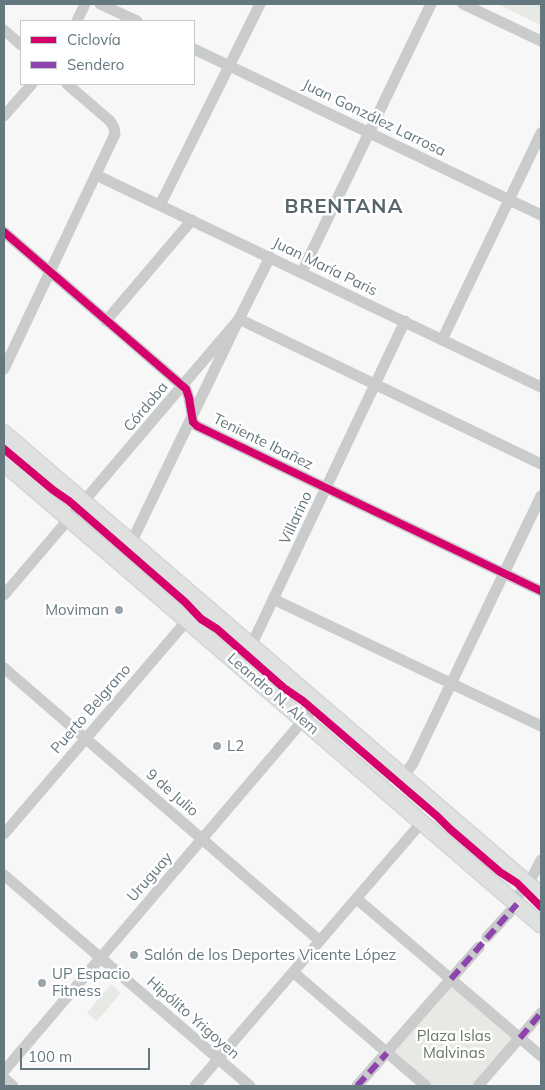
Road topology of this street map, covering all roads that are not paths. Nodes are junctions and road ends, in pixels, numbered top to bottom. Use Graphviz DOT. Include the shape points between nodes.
graph roads {
  1 [pos="86,4"];
  2 [pos="100,4"];
  3 [pos="260,4"];
  4 [pos="431,4"];
  5 [pos="464,4"];
  6 [pos="78,20"];
  7 [pos="135,20"];
  8 [pos="4,30"];
  9 [pos="541,41"];
  10 [pos="20,44"];
  11 [pos="195,49"];
  12 [pos="229,66"];
  13 [pos="31,85"];
  14 [pos="68,85"];
  15 [pos="4,116"];
  16 [pos="370,133"];
  17 [pos="541,133"];
  18 [pos="96,174"];
  19 [pos="509,200"];
  20 [pos="160,205"];
  21 [pos="541,215"];
  22 [pos="192,220"];
  23 [pos="4,232"];
  24 [pos="270,257"];
  25 [pos="49,272"];
  26 [pos="302,272"];
  27 [pos="239,319"];
  28 [pos="106,320"];
  29 [pos="404,321"];
  30 [pos="442,340"];
  31 [pos="4,369"];
  32 [pos="375,384"];
  33 [pos="182,386"];
  34 [pos="541,387"];
  35 [pos="192,416"];
  36 [pos="4,433"];
  37 [pos="4,463"];
  38 [pos="541,464"];
  39 [pos="326,488"];
  40 [pos="541,496"];
  41 [pos="84,502"];
  42 [pos="69,519"];
  43 [pos="131,543"];
  44 [pos="504,573"];
  45 [pos="541,591"];
  46 [pos="4,595"];
  47 [pos="273,599"];
  48 [pos="202,603"];
  49 [pos="187,620"];
  50 [pos="251,646"];
  51 [pos="4,668"];
  52 [pos="451,683"];
  53 [pos="318,703"];
  54 [pos="304,720"];
  55 [pos="541,726"];
  56 [pos="86,738"];
  57 [pos="404,776"];
  58 [pos="427,797"];
  59 [pos="399,802"];
  60 [pos="417,818"];
  61 [pos="4,834"];
  62 [pos="202,839"];
  63 [pos="541,860"];
  64 [pos="4,875"];
  65 [pos="528,883"];
  66 [pos="541,895"];
  67 [pos="356,898"];
  68 [pos="515,902"];
  69 [pos="541,924"];
  70 [pos="487,937"];
  71 [pos="320,941"];
  72 [pos="479,946"];
  73 [pos="100,958"];
  74 [pos="293,972"];
  75 [pos="451,979"];
  76 [pos="541,1013"];
  77 [pos="520,1038"];
  78 [pos="386,1053"];
  79 [pos="541,1056"];
  80 [pos="218,1059"];
  81 [pos="4,1071"];
  82 [pos="4,1078"];
  83 [pos="13,1086"];
  84 [pos="195,1086"];
  85 [pos="250,1086"];
  86 [pos="357,1086"];
  87 [pos="426,1086"];
  88 [pos="478,1086"];
  1 -- 6 [label="street"];
  2 -- 7 [label="street"];
  3 -- 12 [label="street"];
  4 -- 16 [label="street"];
  5 -- 9 [label="street"];
  8 -- 10 [label="street"];
  11 -- 12 [label="street, Juan González Larrosa"];
  12 -- 16 [label="street, Juan González Larrosa"];
  12 -- 20 [label="street"];
  13 -- 15 [label="street"];
  14 -- 18 [label="street" via="114,128 114,136"];
  16 -- 19 [label="street, Juan González Larrosa"];
  16 -- 26 [label="street"];
  17 -- 19 [label="street"];
  18 -- 20 [label="street, Juan María Paris"];
  18 -- 25 [label="street"];
  19 -- 21 [label="street, Juan González Larrosa"];
  19 -- 30 [label="street"];
  20 -- 22 [label="street, Juan María Paris"];
  22 -- 24 [label="street, Juan María Paris"];
  22 -- 28 [label="street"];
  23 -- 25 [label="street, Teniente Ibañez"];
  24 -- 26 [label="street, Juan María Paris"];
  24 -- 27 [label="street, Córdoba"];
  25 -- 28 [label="street, Teniente Ibañez"];
  25 -- 31 [label="street"];
  26 -- 29 [label="street, Juan María Paris"];
  27 -- 32 [label="street"];
  27 -- 33 [label="street, Córdoba"];
  27 -- 35 [label="street"];
  28 -- 33 [label="street, Teniente Ibañez"];
  29 -- 30 [label="street, Juan María Paris"];
  29 -- 32 [label="street, Villarino"];
  30 -- 34 [label="street, Juan María Paris"];
  32 -- 38 [label="street"];
  32 -- 39 [label="street, Villarino"];
  33 -- 35 [label="street, Teniente Ibañez" via="188,393"];
  33 -- 41 [label="street, Córdoba"];
  35 -- 39 [label="street, Teniente Ibañez" via="197,426"];
  35 -- 43 [label="street"];
  36 -- 41 [label="main road, Leandro N. Alem"];
  37 -- 42 [label="main road, Leandro N. Alem"];
  39 -- 44 [label="street, Teniente Ibañez"];
  39 -- 47 [label="street, Villarino"];
  40 -- 44 [label="street"];
  41 -- 42 [label="street, Córdoba"];
  41 -- 43 [label="main road, Leandro N. Alem"];
  42 -- 46 [label="street, Córdoba"];
  42 -- 49 [label="main road, Leandro N. Alem"];
  43 -- 48 [label="main road, Leandro N. Alem"];
  44 -- 45 [label="street, Teniente Ibañez"];
  44 -- 52 [label="street"];
  47 -- 50 [label="street, Villarino"];
  47 -- 52 [label="street"];
  48 -- 49 [label="street, Puerto Belgrano"];
  48 -- 50 [label="main road, Leandro N. Alem"];
  49 -- 54 [label="main road, Leandro N. Alem"];
  49 -- 56 [label="street, Puerto Belgrano"];
  50 -- 53 [label="main road, Leandro N. Alem"];
  51 -- 56 [label="street, 9 de Julio"];
  52 -- 55 [label="street"];
  52 -- 57 [label="street"];
  53 -- 54 [label="street, Uruguay"];
  53 -- 57 [label="main road, Leandro N. Alem"];
  54 -- 59 [label="main road, Leandro N. Alem"];
  54 -- 62 [label="street, Uruguay"];
  56 -- 61 [label="street, Puerto Belgrano"];
  56 -- 62 [label="street, 9 de Julio"];
  57 -- 58 [label="main road, Leandro N. Alem"];
  57 -- 59 [label="main road" via="397,786"];
  58 -- 60 [label="main road" via="431,805 428,813"];
  58 -- 65 [label="main road, Leandro N. Alem"];
  59 -- 60 [label="main road, Leandro N. Alem"];
  60 -- 67 [label="street"];
  60 -- 68 [label="main road, Leandro N. Alem"];
  62 -- 71 [label="street, 9 de Julio"];
  62 -- 73 [label="street, Uruguay"];
  63 -- 65 [label="street"];
  64 -- 73 [label="street, Hipólito Yrigoyen"];
  65 -- 66 [label="main road, Leandro N. Alem"];
  65 -- 68 [label="street"];
  67 -- 71 [label="street"];
  67 -- 75 [label="street"];
  68 -- 69 [label="main road, Leandro N. Alem"];
  68 -- 70 [label="street"];
  71 -- 74 [label="street"];
  72 -- 75 [label="street"];
  73 -- 80 [label="street, Hipólito Yrigoyen"];
  73 -- 81 [label="street, Uruguay"];
  74 -- 78 [label="street"];
  74 -- 80 [label="street"];
  75 -- 77 [label="street"];
  75 -- 78 [label="street"];
  76 -- 77 [label="street"];
  77 -- 79 [label="street"];
  77 -- 88 [label="street"];
  78 -- 86 [label="street"];
  78 -- 87 [label="street"];
  80 -- 84 [label="street"];
  80 -- 85 [label="street, Hipólito Yrigoyen"];
  82 -- 83 [label="street"];
}
